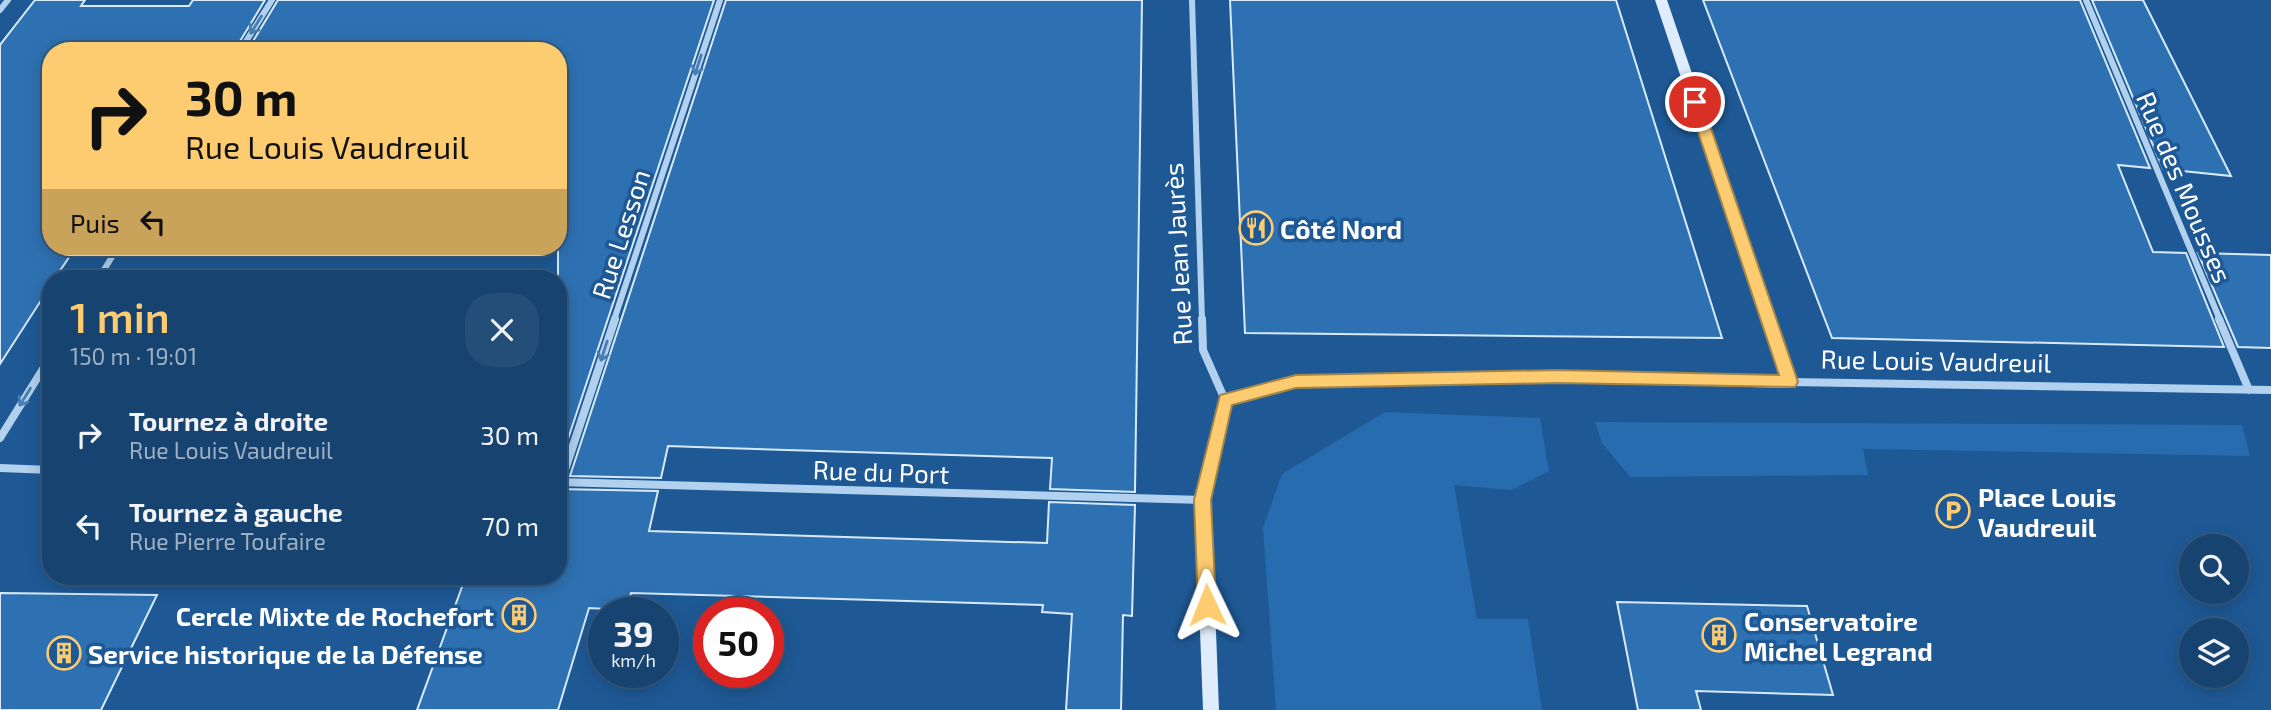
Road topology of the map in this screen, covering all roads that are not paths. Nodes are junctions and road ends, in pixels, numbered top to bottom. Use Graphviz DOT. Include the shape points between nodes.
graph roads {
  1 [pos="8,0"];
  2 [pos="272,0"];
  3 [pos="720,0"];
  4 [pos="1192,0"];
  5 [pos="1661,0"];
  6 [pos="2086,0"];
  7 [pos="0,10"];
  8 [pos="246,42"];
  9 [pos="42,370"];
  10 [pos="1790,382"];
  11 [pos="2249,390"];
  12 [pos="2271,390"];
  13 [pos="1225,400"];
  14 [pos="0,438"];
  15 [pos="567,458"];
  16 [pos="0,468"];
  17 [pos="42,470"];
  18 [pos="567,482"];
  19 [pos="1203,500"];
  20 [pos="1211,710"];
  1 -- 7 [label="street"];
  2 -- 8 [label="street, one-way"];
  3 -- 15 [label="street, Rue Lesson, one-way"];
  4 -- 13 [label="street, Rue Jean Jaurès" via="1203,350"];
  5 -- 10 [label="main road"];
  6 -- 11 [label="street, Rue des Mousses"];
  9 -- 14 [label="street, one-way"];
  10 -- 11 [label="street, Rue Louis Vaudreuil"];
  10 -- 13 [label="main road, Rue Louis Vaudreuil" via="1557,376 1296,382"];
  11 -- 12 [label="street, Rue Louis Vaudreuil"];
  13 -- 19 [label="main road"];
  16 -- 17 [label="street"];
  18 -- 19 [label="street, Rue du Port"];
  19 -- 20 [label="main road"];
}
